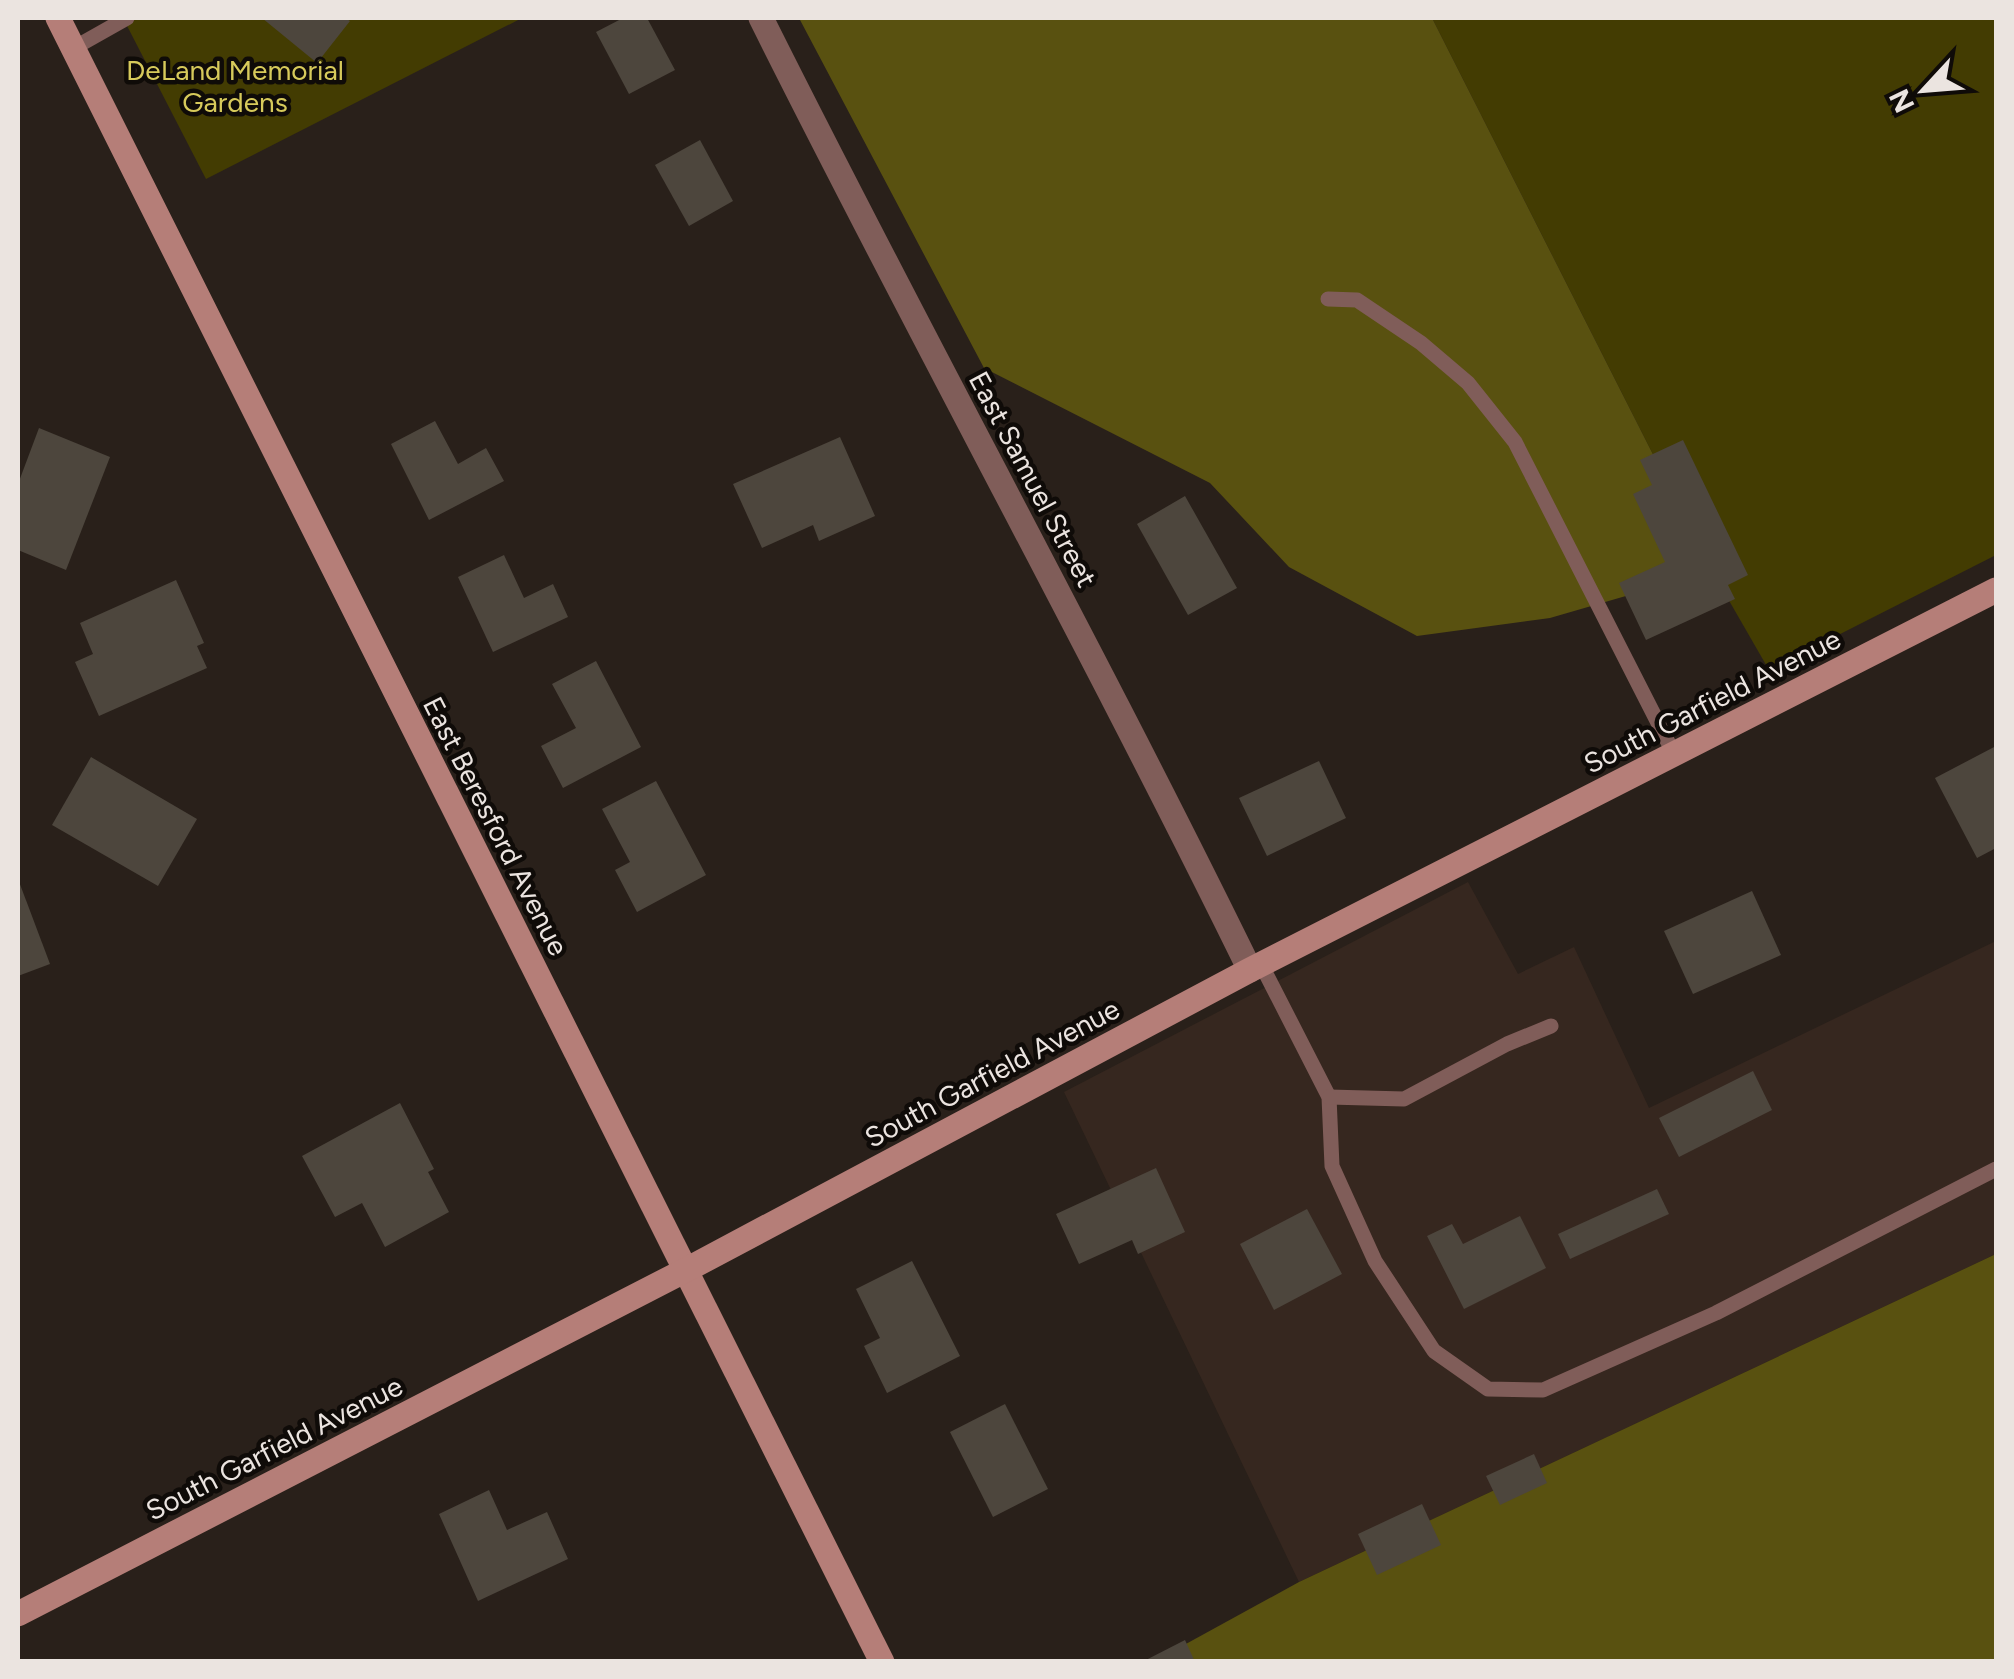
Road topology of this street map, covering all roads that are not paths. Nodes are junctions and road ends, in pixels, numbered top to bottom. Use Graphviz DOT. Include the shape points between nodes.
graph roads {
  1 [pos="58,18"];
  2 [pos="127,18"];
  3 [pos="761,18"];
  4 [pos="72,49"];
  5 [pos="1328,299"];
  6 [pos="1996,590"];
  7 [pos="1674,754"];
  8 [pos="1256,967"];
  9 [pos="1551,1026"];
  10 [pos="1329,1096"];
  11 [pos="1996,1169"];
  12 [pos="686,1270"];
  13 [pos="18,1614"];
  14 [pos="882,1662"];
  1 -- 4 [label="street, East Beresford Avenue"];
  2 -- 4 [label="lane"];
  3 -- 8 [label="street, East Samuel Street"];
  4 -- 12 [label="street, East Beresford Avenue"];
  5 -- 7 [label="lane" via="1358,300 1421,343 1468,383 1515,442"];
  6 -- 7 [label="street, South Garfield Avenue"];
  7 -- 8 [label="street, South Garfield Avenue"];
  8 -- 10 [label="lane"];
  8 -- 12 [label="street, South Garfield Avenue"];
  9 -- 10 [label="lane" via="1404,1098"];
  10 -- 11 [label="lane" via="1332,1166 1375,1261 1434,1351 1488,1389 1544,1390 1716,1313"];
  12 -- 13 [label="street, South Garfield Avenue"];
  12 -- 14 [label="street, East Beresford Avenue"];
}
